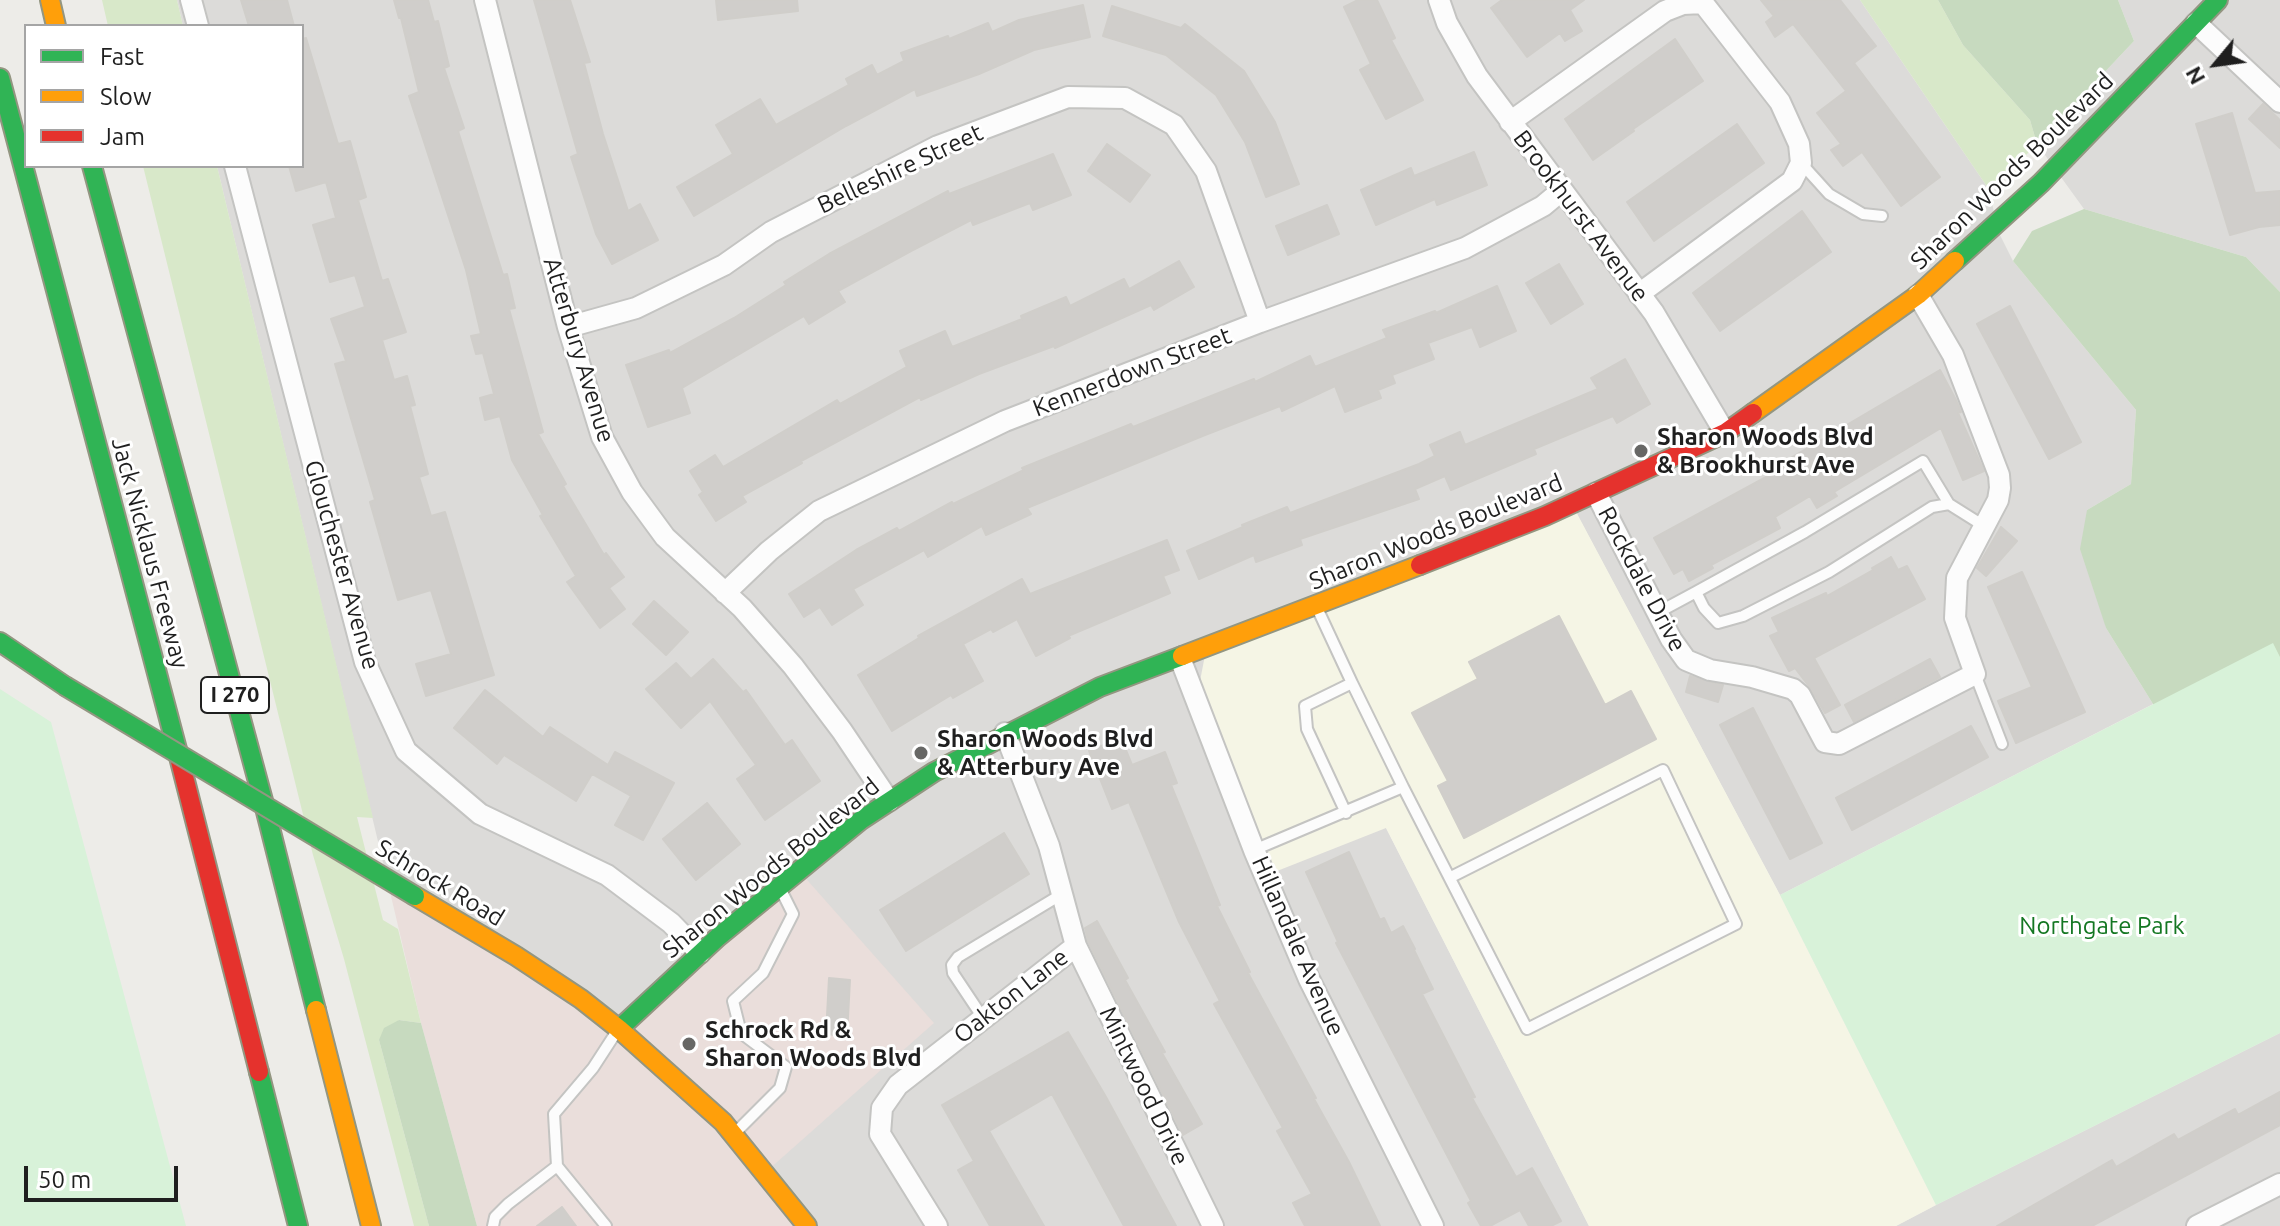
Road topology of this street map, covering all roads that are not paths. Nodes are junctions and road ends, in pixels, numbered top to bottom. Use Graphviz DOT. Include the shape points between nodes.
graph roads {
  1 [pos="191,0"];
  2 [pos="485,0"];
  3 [pos="1439,0"];
  4 [pos="2218,0"];
  5 [pos="1704,2"];
  6 [pos="2196,23"];
  7 [pos="197,24"];
  8 [pos="0,78"];
  9 [pos="2280,102"];
  10 [pos="0,112"];
  11 [pos="1510,122"];
  12 [pos="1801,163"];
  13 [pos="93,168"];
  14 [pos="236,168"];
  15 [pos="1561,191"];
  16 [pos="31,196"];
  17 [pos="1882,216"];
  18 [pos="1639,294"];
  19 [pos="1918,295"];
  20 [pos="1260,322"];
  21 [pos="568,327"];
  22 [pos="1725,433"];
  23 [pos="1596,493"];
  24 [pos="1949,504"];
  25 [pos="1984,526"];
  26 [pos="1696,592"];
  27 [pos="725,593"];
  28 [pos="1317,606"];
  29 [pos="1657,613"];
  30 [pos="0,642"];
  31 [pos="1180,658"];
  32 [pos="1975,674"];
  33 [pos="1352,683"];
  34 [pos="1005,733"];
  35 [pos="2002,744"];
  36 [pos="1403,787"];
  37 [pos="889,801"];
  38 [pos="1346,813"];
  39 [pos="1254,850"];
  40 [pos="1451,877"];
  41 [pos="779,886"];
  42 [pos="1062,894"];
  43 [pos="1076,946"];
  44 [pos="700,953"];
  45 [pos="983,1018"];
  46 [pos="619,1029"];
  47 [pos="733,1134"];
  48 [pos="557,1166"];
  49 [pos="2280,1184"];
  50 [pos="298,1226"];
  51 [pos="371,1226"];
  52 [pos="493,1226"];
  53 [pos="606,1226"];
  54 [pos="807,1226"];
  55 [pos="937,1226"];
  56 [pos="1213,1226"];
  57 [pos="1433,1226"];
  58 [pos="2197,1226"];
  1 -- 7 [label="street"];
  2 -- 21 [label="street, Atterbury Avenue"];
  3 -- 11 [label="street, Brookhurst Avenue" via="1477,76"];
  4 -- 6 [label="main road, Sharon Woods Boulevard"];
  5 -- 11 [label="street" via="1665,11"];
  5 -- 12 [label="street" via="1780,102 1799,144"];
  6 -- 9 [label="street"];
  6 -- 19 [label="main road, Sharon Woods Boulevard" via="2041,183"];
  8 -- 16 [label="main road, Jack Nicklaus Freeway / I 270"];
  10 -- 16 [label="main road"];
  11 -- 15 [label="street, Brookhurst Avenue"];
  12 -- 17 [label="lane" via="1829,194 1863,214"];
  12 -- 18 [label="street" via="1792,181"];
  13 -- 51 [label="main road, Jack Nicklaus Freeway / I 270"];
  14 -- 44 [label="street, Glouchester Avenue" via="365,662 406,751 480,814 607,875 671,923"];
  15 -- 18 [label="street, Brookhurst Avenue"];
  15 -- 20 [label="street, Kennerdown Street" via="1465,248"];
  16 -- 50 [label="main road, Jack Nicklaus Freeway / I 270"];
  18 -- 22 [label="street, Brookhurst Avenue"];
  19 -- 22 [label="main road, Sharon Woods Boulevard"];
  19 -- 25 [label="street" via="1953,355 1999,475 1998,500"];
  20 -- 21 [label="street, Belleshire Street" via="1206,171 1174,125 1125,98 1068,97 938,146 636,308"];
  20 -- 27 [label="street, Kennerdown Street" via="1005,421 819,511"];
  21 -- 27 [label="street, Atterbury Avenue" via="602,437 632,492 665,537"];
  22 -- 23 [label="main road, Sharon Woods Boulevard"];
  23 -- 28 [label="main road, Sharon Woods Boulevard"];
  23 -- 29 [label="street, Rockdale Drive"];
  24 -- 25 [label="lane"];
  24 -- 26 [label="lane" via="1932,507 1829,572 1743,616 1718,623"];
  24 -- 26 [label="lane" via="1923,461"];
  25 -- 32 [label="street" via="1957,578 1955,618"];
  26 -- 29 [label="lane"];
  27 -- 37 [label="street, Atterbury Avenue" via="793,666"];
  28 -- 31 [label="main road, Sharon Woods Boulevard"];
  28 -- 33 [label="lane"];
  29 -- 32 [label="street, Rockdale Drive" via="1686,660 1793,689 1821,736 1832,744"];
  30 -- 46 [label="main road, Schrock Road, bridge" via="516,956"];
  31 -- 34 [label="main road, Sharon Woods Boulevard" via="1100,687"];
  31 -- 39 [label="street, Hillandale Avenue"];
  32 -- 35 [label="lane"];
  33 -- 36 [label="lane"];
  33 -- 38 [label="lane" via="1305,706 1307,729"];
  34 -- 37 [label="main road, Sharon Woods Boulevard"];
  34 -- 42 [label="street, Oakton Lane"];
  36 -- 38 [label="lane"];
  36 -- 40 [label="lane"];
  37 -- 41 [label="main road, Sharon Woods Boulevard"];
  38 -- 39 [label="lane"];
  39 -- 57 [label="street, Hillandale Avenue" via="1309,979"];
  40 -- 40 [label="lane" via="1527,1029 1736,924 1663,770"];
  41 -- 44 [label="main road, Sharon Woods Boulevard"];
  41 -- 47 [label="lane" via="793,914 763,973 733,1001 741,1033 786,1067 780,1088"];
  42 -- 43 [label="street, Oakton Lane"];
  42 -- 45 [label="lane" via="952,965"];
  43 -- 45 [label="street, Oakton Lane"];
  43 -- 56 [label="street, Mintwood Drive"];
  44 -- 46 [label="main road, Sharon Woods Boulevard"];
  45 -- 55 [label="street, Oakton Lane" via="898,1085 882,1108 880,1134"];
  46 -- 47 [label="main road, Schrock Road"];
  46 -- 48 [label="lane" via="554,1114"];
  47 -- 54 [label="main road, Schrock Road"];
  48 -- 52 [label="lane" via="508,1204"];
  48 -- 53 [label="lane"];
  49 -- 58 [label="street"];
}
